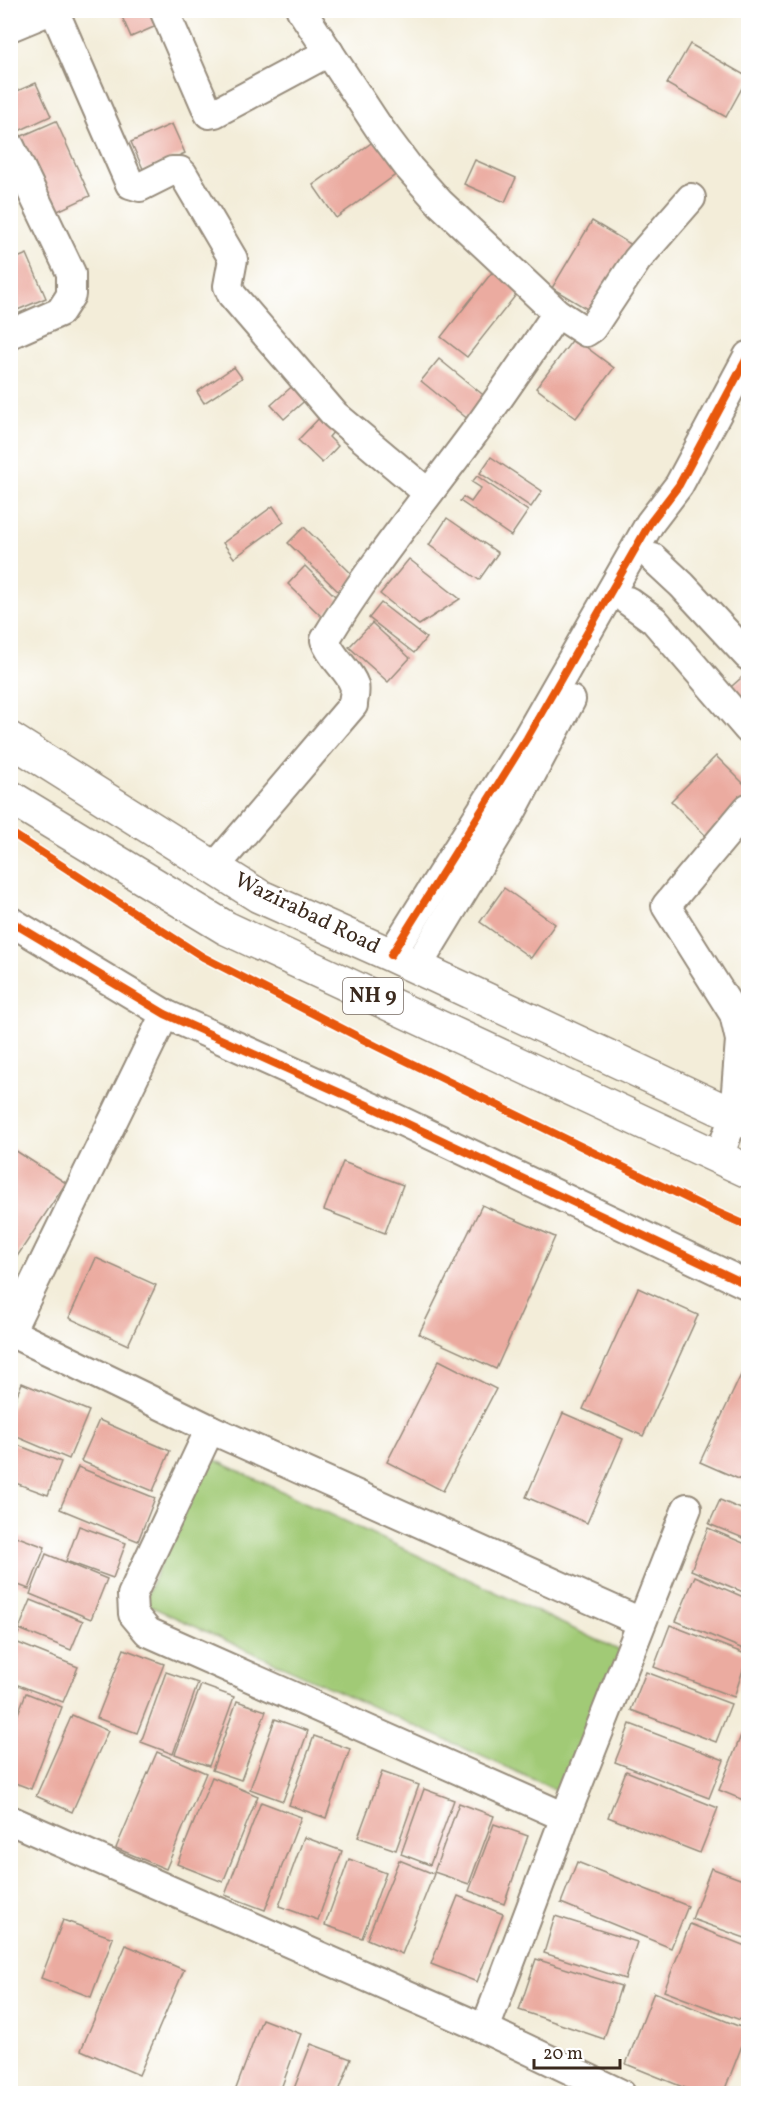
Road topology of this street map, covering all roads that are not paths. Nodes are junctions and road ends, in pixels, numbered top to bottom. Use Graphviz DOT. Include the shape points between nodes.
graph roads {
  1 [pos="53,10"];
  2 [pos="164,10"];
  3 [pos="301,10"];
  4 [pos="10,27"];
  5 [pos="329,52"];
  6 [pos="10,146"];
  7 [pos="691,198"];
  8 [pos="557,313"];
  9 [pos="10,334"];
  10 [pos="748,356"];
  11 [pos="679,485"];
  12 [pos="428,493"];
  13 [pos="653,558"];
  14 [pos="628,601"];
  15 [pos="748,656"];
  16 [pos="748,729"];
  17 [pos="10,740"];
  18 [pos="10,797"];
  19 [pos="748,807"];
  20 [pos="214,868"];
  21 [pos="10,921"];
  22 [pos="404,961"];
  23 [pos="165,1014"];
  24 [pos="741,1119"];
  25 [pos="719,1157"];
  26 [pos="748,1171"];
  27 [pos="748,1286"];
  28 [pos="210,1429"];
  29 [pos="687,1508"];
  30 [pos="641,1622"];
  31 [pos="565,1817"];
  32 [pos="10,1820"];
  33 [pos="485,2029"];
  34 [pos="621,2094"];
  1 -- 4 [label="street"];
  1 -- 12 [label="street" via="130,184 140,187 180,171 233,259 228,286 232,295 335,415"];
  2 -- 5 [label="street" via="209,114"];
  3 -- 5 [label="street"];
  5 -- 8 [label="street" via="409,168 440,203"];
  6 -- 9 [label="street" via="71,273 71,295 60,312"];
  7 -- 8 [label="street" via="637,261 592,328 586,332"];
  8 -- 12 [label="street"];
  10 -- 11 [label="street"];
  11 -- 13 [label="street" via="675,508"];
  11 -- 22 [label="street" via="650,523"];
  12 -- 20 [label="street" via="326,640 329,653 355,687 353,705"];
  13 -- 14 [label="street"];
  13 -- 15 [label="street"];
  14 -- 16 [label="street" via="654,620"];
  14 -- 22 [label="street" via="512,811"];
  17 -- 20 [label="highway, Wazirabad Road"];
  18 -- 25 [label="highway, Wazirabad Road / NH 9" via="226,928"];
  19 -- 24 [label="street" via="666,906 734,1014 740,1040"];
  20 -- 22 [label="highway, Wazirabad Road" via="259,896"];
  21 -- 23 [label="street"];
  22 -- 24 [label="highway, Wazirabad Road"];
  23 -- 27 [label="street" via="376,1108"];
  23 -- 28 [label="street" via="10,1332"];
  24 -- 25 [label="street"];
  25 -- 26 [label="highway, Wazirabad Road / NH 9"];
  28 -- 30 [label="street"];
  28 -- 31 [label="street" via="132,1595 133,1614 148,1632"];
  29 -- 30 [label="street"];
  30 -- 31 [label="street"];
  31 -- 33 [label="street"];
  32 -- 33 [label="street"];
  33 -- 34 [label="street"];
}
